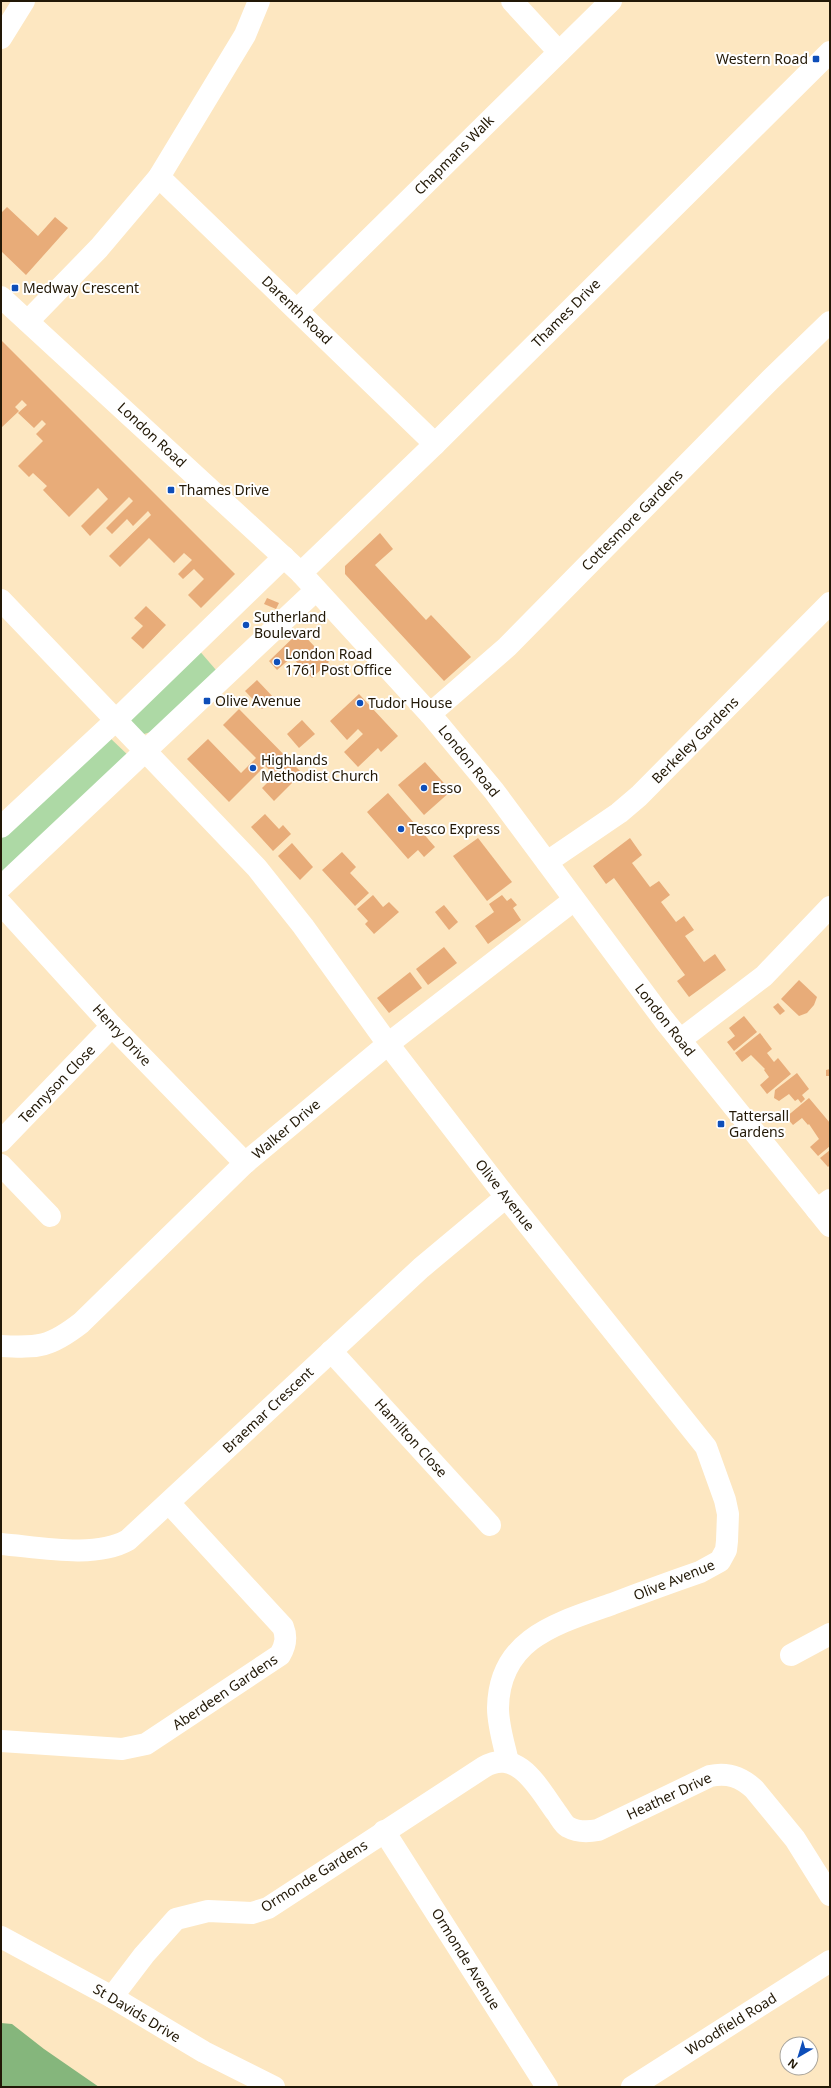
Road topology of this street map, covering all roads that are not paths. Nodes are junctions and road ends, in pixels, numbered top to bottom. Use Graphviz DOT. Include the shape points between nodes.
graph roads {
  1 [pos="24,1"];
  2 [pos="259,1"];
  3 [pos="512,1"];
  4 [pos="611,1"];
  5 [pos="1,38"];
  6 [pos="559,52"];
  7 [pos="830,52"];
  8 [pos="159,176"];
  9 [pos="4,305"];
  10 [pos="298,310"];
  11 [pos="28,321"];
  12 [pos="830,322"];
  13 [pos="435,444"];
  14 [pos="284,557"];
  15 [pos="301,573"];
  16 [pos="316,590"];
  17 [pos="1,600"];
  18 [pos="830,603"];
  19 [pos="430,714"];
  20 [pos="115,721"];
  21 [pos="146,751"];
  22 [pos="1,827"];
  23 [pos="546,862"];
  24 [pos="1,887"];
  25 [pos="574,900"];
  26 [pos="1,904"];
  27 [pos="830,907"];
  28 [pos="112,1026"];
  29 [pos="680,1040"];
  30 [pos="388,1044"];
  31 [pos="1,1141"];
  32 [pos="245,1163"];
  33 [pos="1,1165"];
  34 [pos="506,1197"];
  35 [pos="826,1212"];
  36 [pos="50,1216"];
  37 [pos="1,1346"];
  38 [pos="331,1351"];
  39 [pos="169,1503"];
  40 [pos="490,1525"];
  41 [pos="1,1544"];
  42 [pos="830,1634"];
  43 [pos="791,1655"];
  44 [pos="1,1741"];
  45 [pos="508,1762"];
  46 [pos="384,1831"];
  47 [pos="830,1895"];
  48 [pos="1,1937"];
  49 [pos="830,1961"];
  50 [pos="112,1997"];
  51 [pos="274,2087"];
  52 [pos="547,2087"];
  53 [pos="632,2087"];
  1 -- 5 [label="street"];
  2 -- 8 [label="street" via="245,35"];
  3 -- 6 [label="street"];
  4 -- 6 [label="street, Chapmans Walk"];
  6 -- 10 [label="street, Chapmans Walk"];
  7 -- 13 [label="street, Thames Drive"];
  8 -- 10 [label="street, Darenth Road"];
  8 -- 11 [label="street" via="99,248"];
  9 -- 11 [label="street, London Road"];
  10 -- 13 [label="street, Darenth Road"];
  11 -- 14 [label="street, London Road"];
  12 -- 19 [label="street, Cottesmore Gardens" via="507,647"];
  13 -- 15 [label="street, Thames Drive"];
  14 -- 15 [label="street, London Road"];
  14 -- 20 [label="street"];
  15 -- 16 [label="street, London Road"];
  16 -- 19 [label="street, London Road"];
  16 -- 21 [label="street"];
  17 -- 20 [label="street, Olive Avenue"];
  18 -- 23 [label="street, Berkeley Gardens" via="639,796 619,813"];
  19 -- 23 [label="street, London Road" via="494,791"];
  20 -- 21 [label="street, Olive Avenue"];
  20 -- 22 [label="street"];
  21 -- 24 [label="street"];
  21 -- 30 [label="street, Olive Avenue" via="235,843 281,897"];
  23 -- 25 [label="street, London Road"];
  25 -- 29 [label="street, London Road"];
  25 -- 30 [label="street, Walker Drive"];
  26 -- 28 [label="street, Henry Drive"];
  27 -- 29 [label="street" via="764,976"];
  28 -- 31 [label="street, Tennyson Close"];
  28 -- 32 [label="street, Henry Drive"];
  29 -- 35 [label="street, London Road"];
  30 -- 32 [label="street, Walker Drive"];
  30 -- 34 [label="street, Olive Avenue"];
  32 -- 37 [label="street, Walker Drive" via="81,1323 62,1338 43,1346"];
  33 -- 36 [label="street"];
  34 -- 38 [label="street, Braemar Crescent" via="421,1268"];
  34 -- 45 [label="street, Olive Avenue" via="706,1446 728,1514 726,1550 720,1561 712,1567 554,1625 531,1639 521,1649 502,1682 498,1707 498,1720"];
  38 -- 39 [label="street, Braemar Crescent"];
  38 -- 40 [label="street, Hamilton Close"];
  39 -- 41 [label="street, Braemar Crescent" via="128,1540 117,1546 103,1549 61,1549"];
  39 -- 44 [label="street, Aberdeen Gardens" via="283,1627 285,1645 280,1655 146,1744 122,1749"];
  42 -- 43 [label="street"];
  45 -- 46 [label="street, Ormonde Gardens" via="495,1762 484,1767"];
  45 -- 47 [label="street, Heather Drive" via="518,1766 528,1776 566,1826 585,1832 598,1830 710,1776 733,1776 754,1789 795,1839"];
  46 -- 50 [label="street, Ormonde Gardens" via="268,1908 252,1914 208,1911 176,1919"];
  46 -- 52 [label="street, Ormonde Avenue"];
  48 -- 50 [label="street, St Davids Drive"];
  49 -- 53 [label="street, Woodfield Road"];
  50 -- 51 [label="street, St Davids Drive" via="185,2042"];
}
